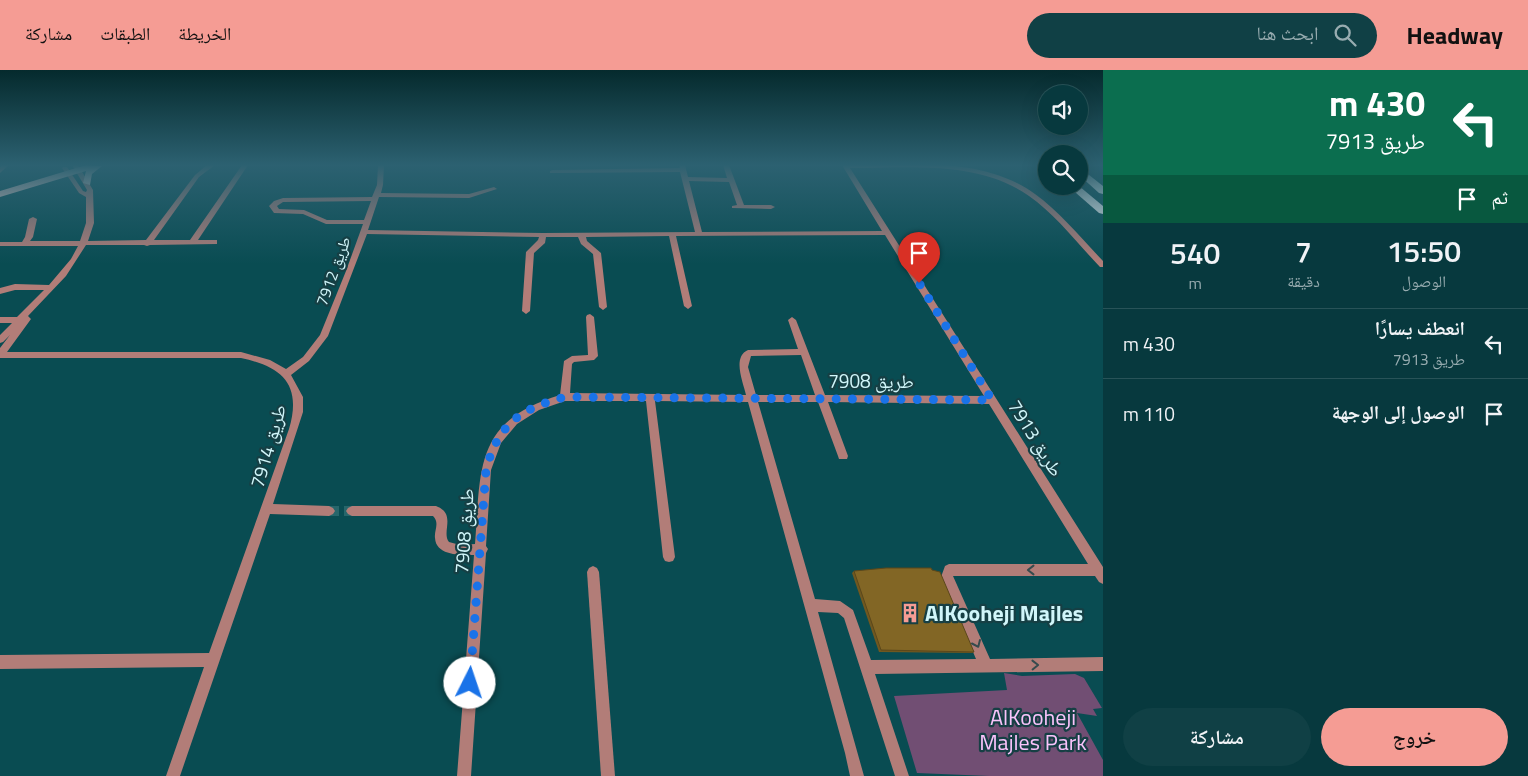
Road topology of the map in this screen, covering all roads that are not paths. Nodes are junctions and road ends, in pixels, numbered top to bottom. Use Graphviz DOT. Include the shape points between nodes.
graph roads {
  1 [pos="89,198"];
  2 [pos="181,198"];
  3 [pos="223,198"];
  4 [pos="347,198"];
  5 [pos="376,198"];
  6 [pos="690,198"];
  7 [pos="736,198"];
  8 [pos="866,198"];
  9 [pos="1036,198"];
  10 [pos="1088,198"];
  11 [pos="1091,198"];
  12 [pos="771,207"];
  13 [pos="1103,210"];
  14 [pos="33,218"];
  15 [pos="367,222"];
  16 [pos="363,232"];
  17 [pos="888,233"];
  18 [pos="672,234"];
  19 [pos="698,234"];
  20 [pos="543,235"];
  21 [pos="581,235"];
  22 [pos="214,242"];
  23 [pos="192,243"];
  24 [pos="0,244"];
  25 [pos="24,244"];
  26 [pos="146,244"];
  27 [pos="83,245"];
  28 [pos="1103,265"];
  29 [pos="50,288"];
  30 [pos="0,291"];
  31 [pos="38,302"];
  32 [pos="688,306"];
  33 [pos="603,307"];
  34 [pos="526,311"];
  35 [pos="590,317"];
  36 [pos="0,320"];
  37 [pos="19,320"];
  38 [pos="792,320"];
  39 [pos="0,340"];
  40 [pos="804,352"];
  41 [pos="0,354"];
  42 [pos="287,373"];
  43 [pos="565,397"];
  44 [pos="650,398"];
  45 [pos="751,399"];
  46 [pos="822,400"];
  47 [pos="992,400"];
  48 [pos="843,456"];
  49 [pos="267,508"];
  50 [pos="329,511"];
  51 [pos="352,511"];
  52 [pos="482,549"];
  53 [pos="669,557"];
  54 [pos="593,572"];
  55 [pos="1101,574"];
  56 [pos="809,605"];
  57 [pos="214,660"];
  58 [pos="0,662"];
  59 [pos="1103,664"];
  60 [pos="986,666"];
  61 [pos="866,667"];
  62 [pos="901,774"];
  63 [pos="174,776"];
  64 [pos="464,776"];
  65 [pos="608,776"];
  66 [pos="857,776"];
  1 -- 27 [label="street" via="91,221"];
  2 -- 26 [label="street"];
  3 -- 23 [label="street"];
  4 -- 15 [label="street" via="283,200 273,206 278,211 308,213 323,221"];
  5 -- 15 [label="street, طريق 7912"];
  6 -- 19 [label="street"];
  7 -- 12 [label="street" via="738,207"];
  8 -- 17 [label="street, طريق 7913"];
  9 -- 28 [label="street"];
  10 -- 13 [label="highway"];
  11 -- 13 [label="highway"];
  14 -- 25 [label="street"];
  15 -- 16 [label="street, طريق 7912"];
  16 -- 20 [label="street"];
  16 -- 42 [label="street, طريق 7912" via="324,336 309,355"];
  17 -- 19 [label="street"];
  17 -- 47 [label="street, طريق 7913"];
  18 -- 19 [label="street"];
  18 -- 21 [label="street"];
  18 -- 32 [label="street"];
  20 -- 21 [label="street"];
  20 -- 34 [label="street" via="542,242 530,252"];
  21 -- 33 [label="street" via="597,253"];
  22 -- 23 [label="street"];
  23 -- 26 [label="street"];
  24 -- 25 [label="street"];
  25 -- 27 [label="street"];
  26 -- 27 [label="street"];
  27 -- 29 [label="street"];
  29 -- 30 [label="street" via="14,287"];
  29 -- 31 [label="street"];
  31 -- 37 [label="street"];
  31 -- 41 [label="street"];
  35 -- 43 [label="street" via="594,356 566,363"];
  36 -- 37 [label="street"];
  37 -- 39 [label="street"];
  38 -- 40 [label="street"];
  40 -- 45 [label="street" via="748,353 743,367"];
  40 -- 46 [label="street"];
  41 -- 42 [label="street" via="241,355 264,360"];
  42 -- 49 [label="street, طريق 7914" via="300,405"];
  43 -- 44 [label="street, طريق 7908"];
  43 -- 52 [label="street, طريق 7908" via="539,404 519,416 502,433 491,451 486,470"];
  44 -- 45 [label="street, طريق 7908"];
  44 -- 53 [label="street"];
  45 -- 46 [label="street, طريق 7908"];
  45 -- 56 [label="street"];
  46 -- 47 [label="street, طريق 7908"];
  46 -- 48 [label="street"];
  47 -- 55 [label="street, طريق 7913"];
  49 -- 50 [label="street"];
  49 -- 57 [label="street, طريق 7914"];
  51 -- 52 [label="street" via="436,511 443,520 440,535 445,547 454,550"];
  52 -- 64 [label="street, طريق 7908"];
  54 -- 65 [label="street"];
  55 -- 60 [label="street, one-way" via="1080,570 949,570 947,577"];
  56 -- 61 [label="street" via="831,606 844,609 849,614"];
  56 -- 66 [label="street"];
  57 -- 58 [label="street"];
  57 -- 63 [label="street, طريق 7914"];
  60 -- 59 [label="street, one-way"];
  60 -- 61 [label="street"];
  61 -- 62 [label="street"];
}
